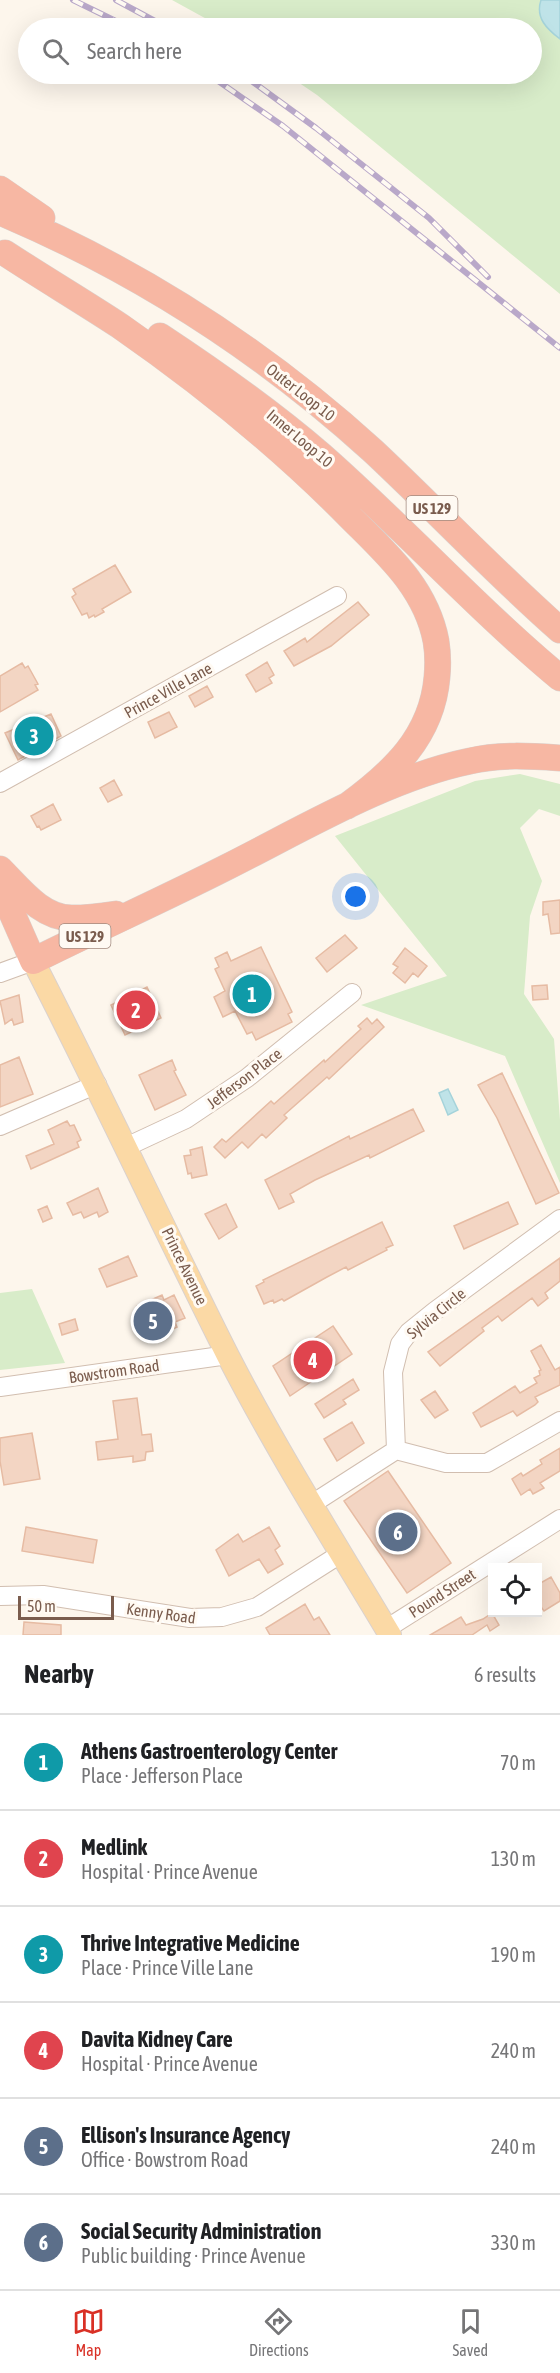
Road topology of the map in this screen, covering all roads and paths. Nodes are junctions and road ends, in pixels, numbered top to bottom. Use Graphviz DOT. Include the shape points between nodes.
graph roads {
  1 [pos="0,189"];
  2 [pos="0,212"];
  3 [pos="2,252"];
  4 [pos="117,268"];
  5 [pos="336,596"];
  6 [pos="560,630"];
  7 [pos="560,678"];
  8 [pos="560,758"];
  9 [pos="0,783"];
  10 [pos="346,806"];
  11 [pos="0,869"];
  12 [pos="0,886"];
  13 [pos="137,912"];
  14 [pos="33,960"];
  15 [pos="0,973"];
  16 [pos="352,993"];
  17 [pos="97,1084"];
  18 [pos="0,1126"];
  19 [pos="126,1147"];
  20 [pos="560,1219"];
  21 [pos="228,1355"];
  22 [pos="0,1387"];
  23 [pos="560,1421"];
  24 [pos="396,1450"];
  25 [pos="312,1504"];
  26 [pos="560,1520"];
  27 [pos="342,1553"];
  28 [pos="0,1596"];
  29 [pos="388,1632"];
  1 -- 4 [label="highway, US 129"];
  2 -- 4 [label="highway, Outer Loop 10"];
  3 -- 7 [label="highway, Inner Loop 10" via="154,333 268,412 358,488 491,618"];
  3 -- 10 [label="highway" via="120,327 248,423 318,485 411,582 424,603 437,644 436,690 430,714 405,755 374,786"];
  4 -- 6 [label="highway, Outer Loop 10 / US 129" via="203,319 316,403 373,451"];
  5 -- 9 [label="street, Prince Ville Lane"];
  8 -- 10 [label="highway, US 129" via="500,756 471,760"];
  10 -- 13 [label="highway, US 129"];
  11 -- 13 [label="highway" via="38,906 58,916 72,919"];
  12 -- 14 [label="highway, Prince Avenue"];
  13 -- 14 [label="highway, US 129"];
  14 -- 15 [label="street"];
  14 -- 17 [label="main road, Prince Avenue"];
  16 -- 19 [label="street, Jefferson Place" via="215,1100 186,1119"];
  17 -- 18 [label="street"];
  17 -- 19 [label="main road, Prince Avenue"];
  19 -- 21 [label="main road, Prince Avenue"];
  20 -- 24 [label="street, Sylvia Circle" via="435,1311 400,1344 393,1372"];
  21 -- 22 [label="street, Bowstrom Road"];
  21 -- 25 [label="main road, Prince Avenue"];
  23 -- 24 [label="street" via="487,1463 446,1464"];
  24 -- 25 [label="street"];
  25 -- 27 [label="main road, Prince Avenue"];
  26 -- 29 [label="street, Pound Street"];
  27 -- 28 [label="street, Kenny Road" via="257,1607 222,1617 190,1618 43,1595"];
  27 -- 29 [label="main road, Prince Avenue"];
}
